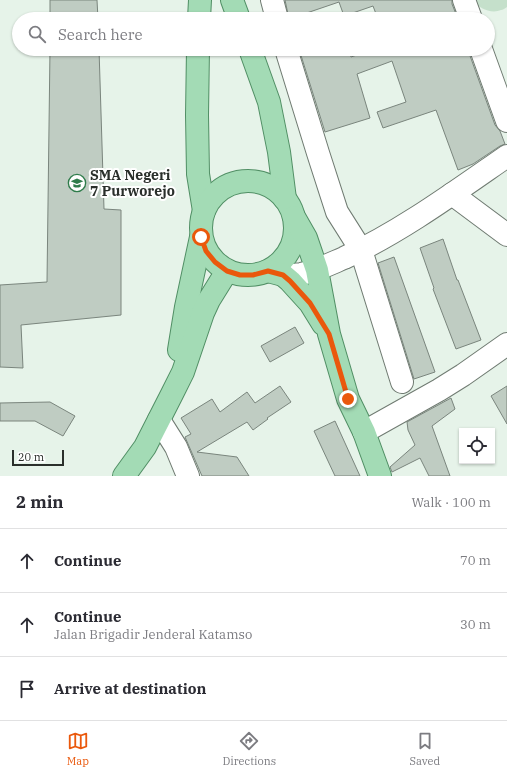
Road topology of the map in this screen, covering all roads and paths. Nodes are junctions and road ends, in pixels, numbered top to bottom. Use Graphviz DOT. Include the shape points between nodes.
graph roads {
  1 [pos="200,0"];
  2 [pos="232,0"];
  3 [pos="272,0"];
  4 [pos="464,0"];
  5 [pos="199,12"];
  6 [pos="236,12"];
  7 [pos="275,12"];
  8 [pos="468,12"];
  9 [pos="198,56"];
  10 [pos="253,56"];
  11 [pos="288,56"];
  12 [pos="484,56"];
  13 [pos="507,121"];
  14 [pos="507,156"];
  15 [pos="452,194"];
  16 [pos="289,208"];
  17 [pos="204,211"];
  18 [pos="507,236"];
  19 [pos="201,237"];
  20 [pos="362,250"];
  21 [pos="317,270"];
  22 [pos="227,271"];
  23 [pos="275,273"];
  24 [pos="329,334"];
  25 [pos="507,344"];
  26 [pos="402,382"];
  27 [pos="172,394"];
  28 [pos="159,420"];
  29 [pos="364,432"];
  30 [pos="124,476"];
  31 [pos="188,476"];
  32 [pos="380,476"];
  1 -- 5 [label="main road"];
  2 -- 6 [label="main road"];
  3 -- 7 [label="street"];
  4 -- 8 [label="street"];
  9 -- 17 [label="main road" via="198,174"];
  10 -- 16 [label="main road" via="269,102"];
  11 -- 20 [label="street" via="337,212"];
  12 -- 13 [label="street"];
  14 -- 15 [label="street"];
  15 -- 18 [label="street"];
  15 -- 20 [label="street"];
  16 -- 17 [label="main road" via="272,188 257,182 241,182 225,187 213,197"];
  16 -- 21 [label="main road" via="306,238"];
  16 -- 23 [label="main road" via="295,233 290,248"];
  17 -- 19 [label="main road"];
  19 -- 22 [label="main road" via="206,251"];
  19 -- 27 [label="main road" via="186,307"];
  20 -- 21 [label="street"];
  20 -- 26 [label="street"];
  21 -- 23 [label="street" via="300,274"];
  21 -- 24 [label="main road"];
  22 -- 23 [label="main road" via="240,275"];
  22 -- 27 [label="main road" via="208,300 183,372"];
  23 -- 24 [label="main road" via="290,281 310,303"];
  24 -- 29 [label="main road" via="348,399"];
  25 -- 29 [label="street" via="439,390"];
  27 -- 28 [label="main road"];
  28 -- 30 [label="main road" via="145,447"];
  28 -- 31 [label="street" via="176,448"];
  29 -- 32 [label="main road"];
}
